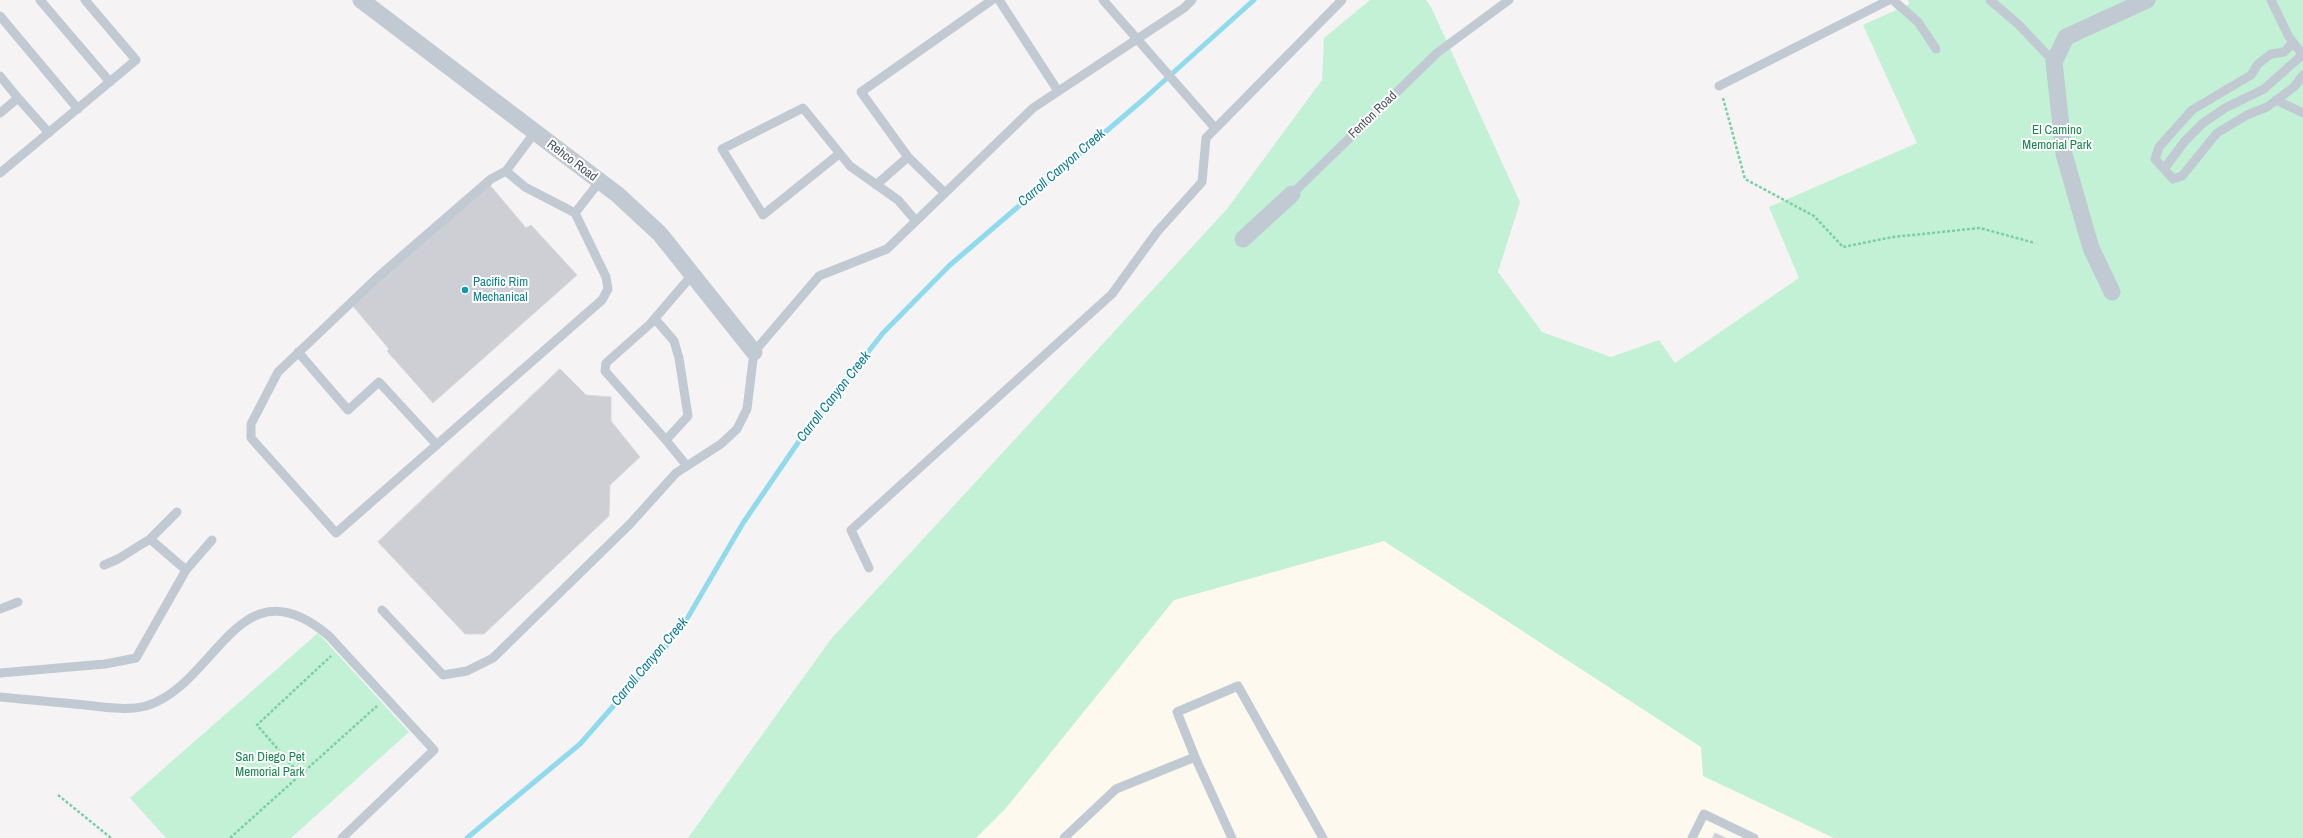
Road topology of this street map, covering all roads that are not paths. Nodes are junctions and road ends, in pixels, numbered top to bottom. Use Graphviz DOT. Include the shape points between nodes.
graph roads {
  1 [pos="40,0"];
  2 [pos="85,0"];
  3 [pos="361,0"];
  4 [pos="992,0"];
  5 [pos="999,0"];
  6 [pos="1103,0"];
  7 [pos="1192,0"];
  8 [pos="1342,0"];
  9 [pos="1509,0"];
  10 [pos="1889,0"];
  11 [pos="1893,0"];
  12 [pos="1990,0"];
  13 [pos="2147,0"];
  14 [pos="2271,0"];
  15 [pos="0,16"];
  16 [pos="1137,39"];
  17 [pos="2293,43"];
  18 [pos="1936,49"];
  19 [pos="2303,55"];
  20 [pos="2054,62"];
  21 [pos="2303,75"];
  22 [pos="0,76"];
  23 [pos="110,82"];
  24 [pos="1719,86"];
  25 [pos="2294,87"];
  26 [pos="1058,91"];
  27 [pos="2303,91"];
  28 [pos="18,98"];
  29 [pos="2276,100"];
  30 [pos="78,109"];
  31 [pos="0,113"];
  32 [pos="2303,113"];
  33 [pos="1215,128"];
  34 [pos="535,132"];
  35 [pos="49,133"];
  36 [pos="840,154"];
  37 [pos="908,157"];
  38 [pos="2164,169"];
  39 [pos="506,172"];
  40 [pos="0,173"];
  41 [pos="600,181"];
  42 [pos="876,185"];
  43 [pos="944,194"];
  44 [pos="1292,194"];
  45 [pos="575,213"];
  46 [pos="916,221"];
  47 [pos="1243,239"];
  48 [pos="692,274"];
  49 [pos="2112,292"];
  50 [pos="655,319"];
  51 [pos="298,352"];
  52 [pos="754,352"];
  53 [pos="666,440"];
  54 [pos="437,445"];
  55 [pos="686,466"];
  56 [pos="177,512"];
  57 [pos="150,539"];
  58 [pos="212,540"];
  59 [pos="104,565"];
  60 [pos="869,568"];
  61 [pos="186,570"];
  62 [pos="18,602"];
  63 [pos="0,609"];
  64 [pos="382,610"];
  65 [pos="0,673"];
  66 [pos="0,697"];
  67 [pos="1195,757"];
  68 [pos="342,838"];
  69 [pos="1064,838"];
  70 [pos="1232,838"];
  71 [pos="1323,838"];
  72 [pos="1692,838"];
  73 [pos="1754,838"];
  1 -- 23 [label="lane"];
  2 -- 23 [label="lane" via="136,60"];
  3 -- 34 [label="street, Rehco Road"];
  4 -- 37 [label="lane" via="861,92"];
  5 -- 26 [label="lane"];
  6 -- 16 [label="lane"];
  7 -- 16 [label="lane"];
  8 -- 33 [label="lane"];
  9 -- 44 [label="lane, Fenton Road" via="1437,54"];
  10 -- 24 [label="lane"];
  11 -- 18 [label="lane" via="1918,22"];
  12 -- 20 [label="lane" via="2019,25"];
  13 -- 20 [label="street" via="2066,37"];
  14 -- 17 [label="lane"];
  15 -- 30 [label="lane"];
  16 -- 26 [label="lane"];
  16 -- 33 [label="lane"];
  17 -- 19 [label="lane"];
  17 -- 38 [label="lane" via="2284,52 2272,54 2258,64 2251,76 2192,110 2159,147 2155,159"];
  19 -- 38 [label="lane" via="2264,89 2225,108 2203,123 2185,141"];
  20 -- 49 [label="street" via="2064,154 2091,248"];
  21 -- 25 [label="lane"];
  22 -- 28 [label="lane"];
  23 -- 30 [label="lane"];
  25 -- 27 [label="lane"];
  25 -- 29 [label="lane"];
  26 -- 43 [label="lane" via="1033,108"];
  28 -- 31 [label="lane"];
  28 -- 35 [label="lane"];
  29 -- 32 [label="lane"];
  29 -- 38 [label="lane" via="2217,133 2182,176 2173,178"];
  30 -- 35 [label="lane"];
  33 -- 60 [label="lane" via="1206,138 1202,182 1157,232 1112,294 851,530"];
  34 -- 39 [label="lane"];
  34 -- 41 [label="street, Rehco Road"];
  35 -- 40 [label="lane"];
  36 -- 36 [label="lane" via="803,108 722,149 763,215"];
  36 -- 42 [label="lane" via="850,166"];
  37 -- 42 [label="lane"];
  37 -- 43 [label="lane"];
  39 -- 45 [label="lane" via="525,187"];
  39 -- 51 [label="lane" via="491,179 379,276"];
  41 -- 45 [label="lane"];
  41 -- 48 [label="street, Rehco Road" via="660,234"];
  42 -- 46 [label="lane" via="898,200"];
  43 -- 46 [label="lane"];
  44 -- 47 [label="street, Fenton Road"];
  45 -- 54 [label="lane" via="606,277 608,289 602,300"];
  46 -- 52 [label="lane" via="887,249 819,276"];
  48 -- 50 [label="lane"];
  48 -- 52 [label="street, Rehco Road"];
  50 -- 53 [label="lane" via="674,341 680,358 682,383 688,404 688,416"];
  50 -- 53 [label="lane" via="606,364 605,371"];
  51 -- 54 [label="lane" via="348,410 380,382"];
  51 -- 54 [label="lane" via="278,372 269,387 251,424 251,438 336,533"];
  52 -- 55 [label="lane" via="747,409 737,429 721,444"];
  53 -- 55 [label="lane"];
  55 -- 64 [label="lane" via="676,473 630,524 516,637 493,658 467,671 443,675"];
  56 -- 57 [label="lane"];
  57 -- 59 [label="lane"];
  57 -- 61 [label="lane"];
  58 -- 61 [label="lane"];
  61 -- 65 [label="lane" via="136,658 105,664"];
  62 -- 63 [label="lane"];
  66 -- 68 [label="lane" via="114,708 144,707 177,689 240,625 259,613 279,611 312,622 340,648 434,750"];
  67 -- 69 [label="lane" via="1116,789"];
  67 -- 70 [label="lane"];
  67 -- 71 [label="lane" via="1176,712 1238,686"];
  72 -- 73 [label="lane" via="1704,814"];
}
